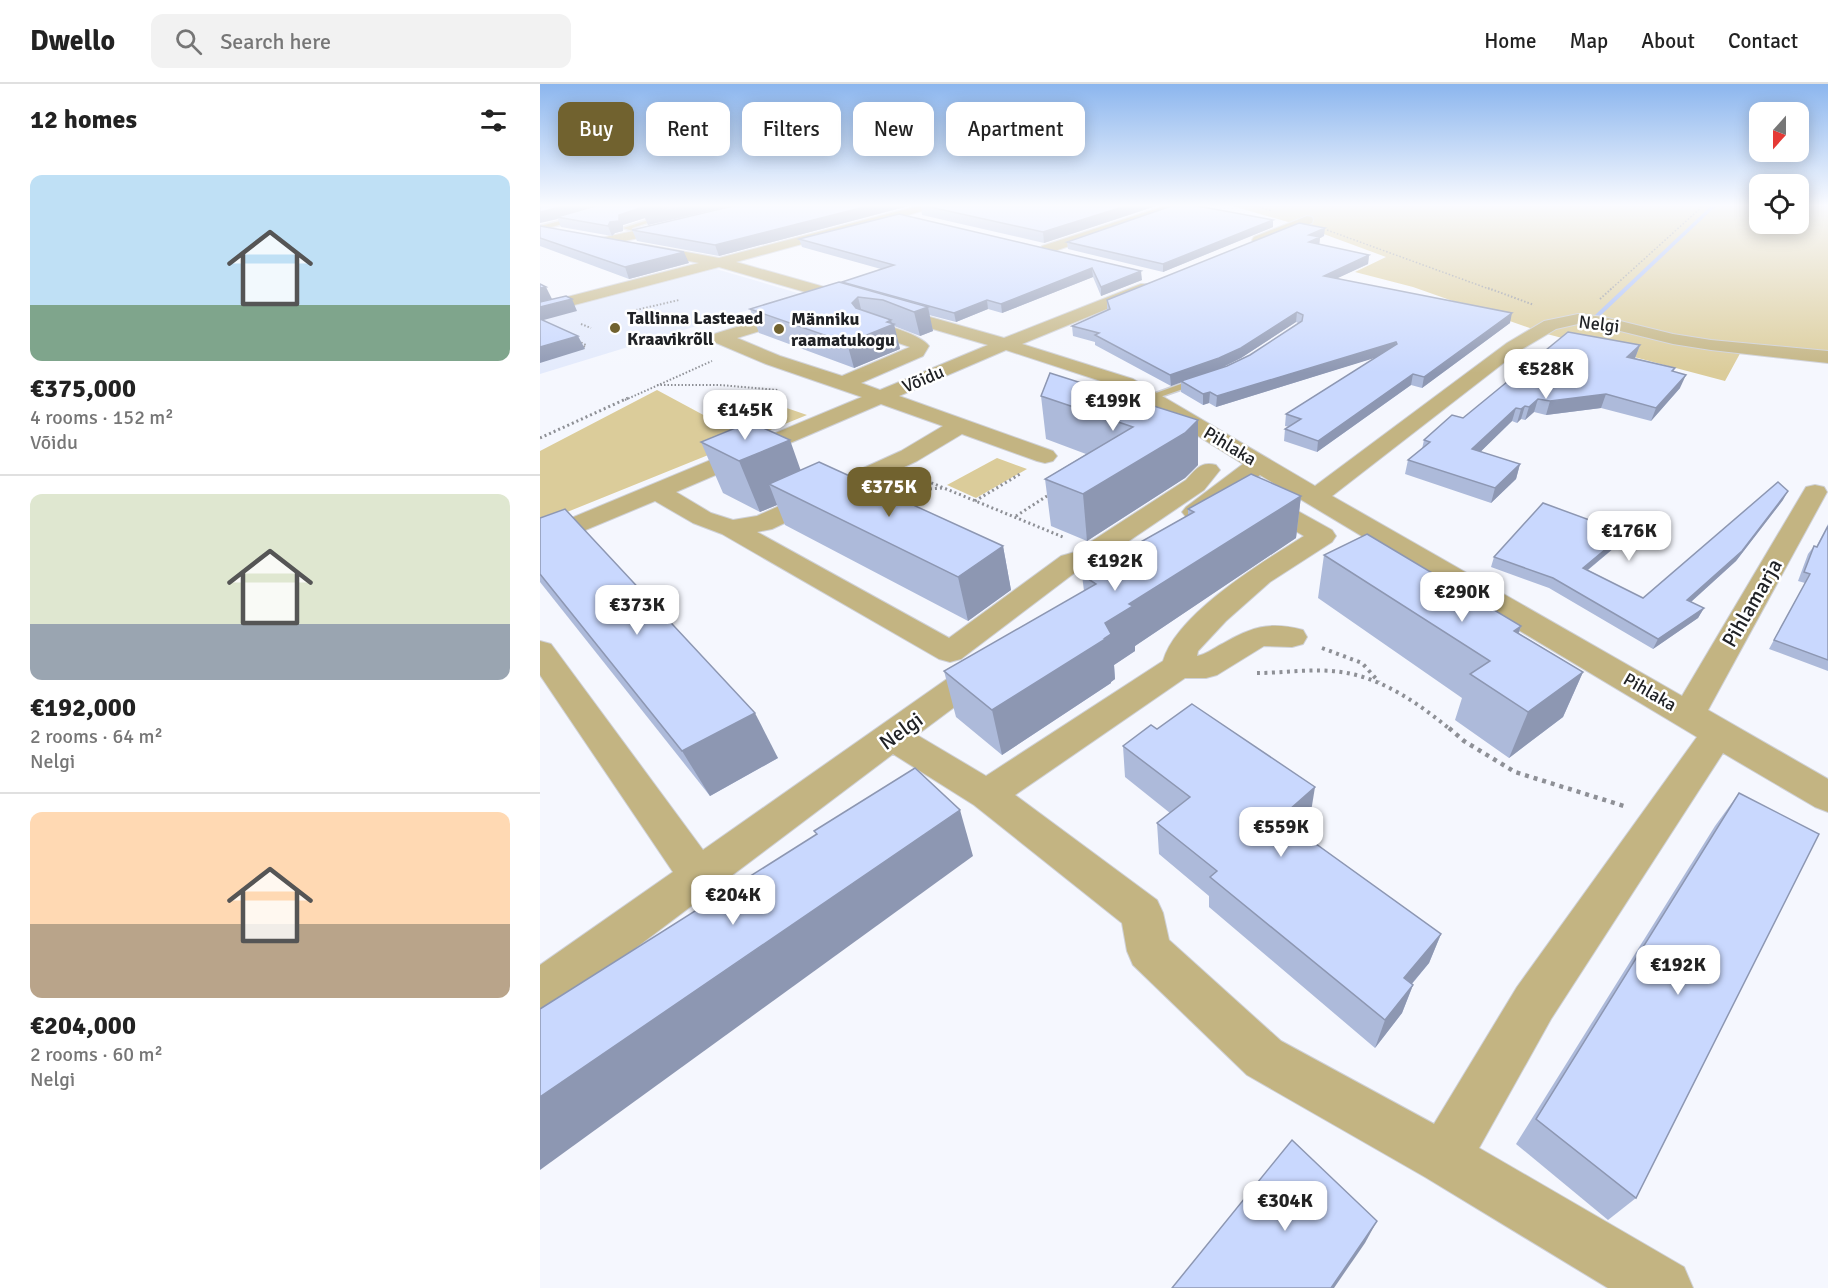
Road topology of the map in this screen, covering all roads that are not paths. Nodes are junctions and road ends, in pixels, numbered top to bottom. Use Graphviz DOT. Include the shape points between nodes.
graph roads {
  1 [pos="708,260"];
  2 [pos="733,260"];
  3 [pos="723,263"];
  4 [pos="1156,276"];
  5 [pos="540,309"];
  6 [pos="833,310"];
  7 [pos="1005,344"];
  8 [pos="1828,357"];
  9 [pos="1212,376"];
  10 [pos="843,383"];
  11 [pos="882,396"];
  12 [pos="1150,397"];
  13 [pos="961,425"];
  14 [pos="1045,456"];
  15 [pos="1259,464"];
  16 [pos="1220,477"];
  17 [pos="656,491"];
  18 [pos="1815,492"];
  19 [pos="1317,496"];
  20 [pos="731,528"];
  21 [pos="540,541"];
  22 [pos="1094,587"];
  23 [pos="1292,637"];
  24 [pos="540,651"];
  25 [pos="1008,651"];
  26 [pos="1192,667"];
  27 [pos="1703,724"];
  28 [pos="893,737"];
  29 [pos="987,795"];
  30 [pos="1828,797"];
  31 [pos="699,877"];
  32 [pos="540,992"];
  33 [pos="1444,1158"];
  34 [pos="1663,1288"];
  1 -- 3 [label="street, Pihlaka"];
  2 -- 3 [label="street"];
  3 -- 5 [label="street"];
  3 -- 6 [label="street, Pihlaka"];
  4 -- 7 [label="street, Võidu"];
  6 -- 7 [label="street, Pihlaka"];
  6 -- 10 [label="street" via="920,346 916,352"];
  6 -- 10 [label="street" via="720,338"];
  7 -- 11 [label="street, Võidu"];
  7 -- 12 [label="street, Pihlaka" via="1126,383"];
  8 -- 19 [label="street, Nelgi" via="1711,345 1578,319 1550,325 1513,347"];
  9 -- 12 [label="lane"];
  10 -- 11 [label="street"];
  11 -- 13 [label="street"];
  11 -- 17 [label="street, Võidu"];
  12 -- 15 [label="street, Pihlaka"];
  13 -- 14 [label="street"];
  13 -- 20 [label="street" via="888,465 763,523"];
  15 -- 16 [label="street"];
  15 -- 19 [label="street, Pihlaka"];
  16 -- 20 [label="street" via="1195,484 1085,558 1071,562 950,652"];
  16 -- 22 [label="street"];
  16 -- 26 [label="street" via="1323,536 1260,576 1215,614 1182,648"];
  17 -- 20 [label="street" via="702,518"];
  17 -- 21 [label="street, Võidu"];
  18 -- 27 [label="street, Pihlamarja"];
  19 -- 27 [label="street, Pihlaka"];
  23 -- 26 [label="street" via="1258,636"];
  24 -- 31 [label="street"];
  25 -- 28 [label="street, Nelgi"];
  26 -- 29 [label="street"];
  27 -- 30 [label="street, Pihlaka"];
  27 -- 33 [label="street, Pihlamarja" via="1659,820 1534,1003"];
  28 -- 29 [label="street"];
  28 -- 31 [label="street, Nelgi"];
  29 -- 33 [label="street" via="1142,913 1149,951 1264,1058"];
  31 -- 32 [label="street, Nelgi"];
  33 -- 34 [label="street"];
}
